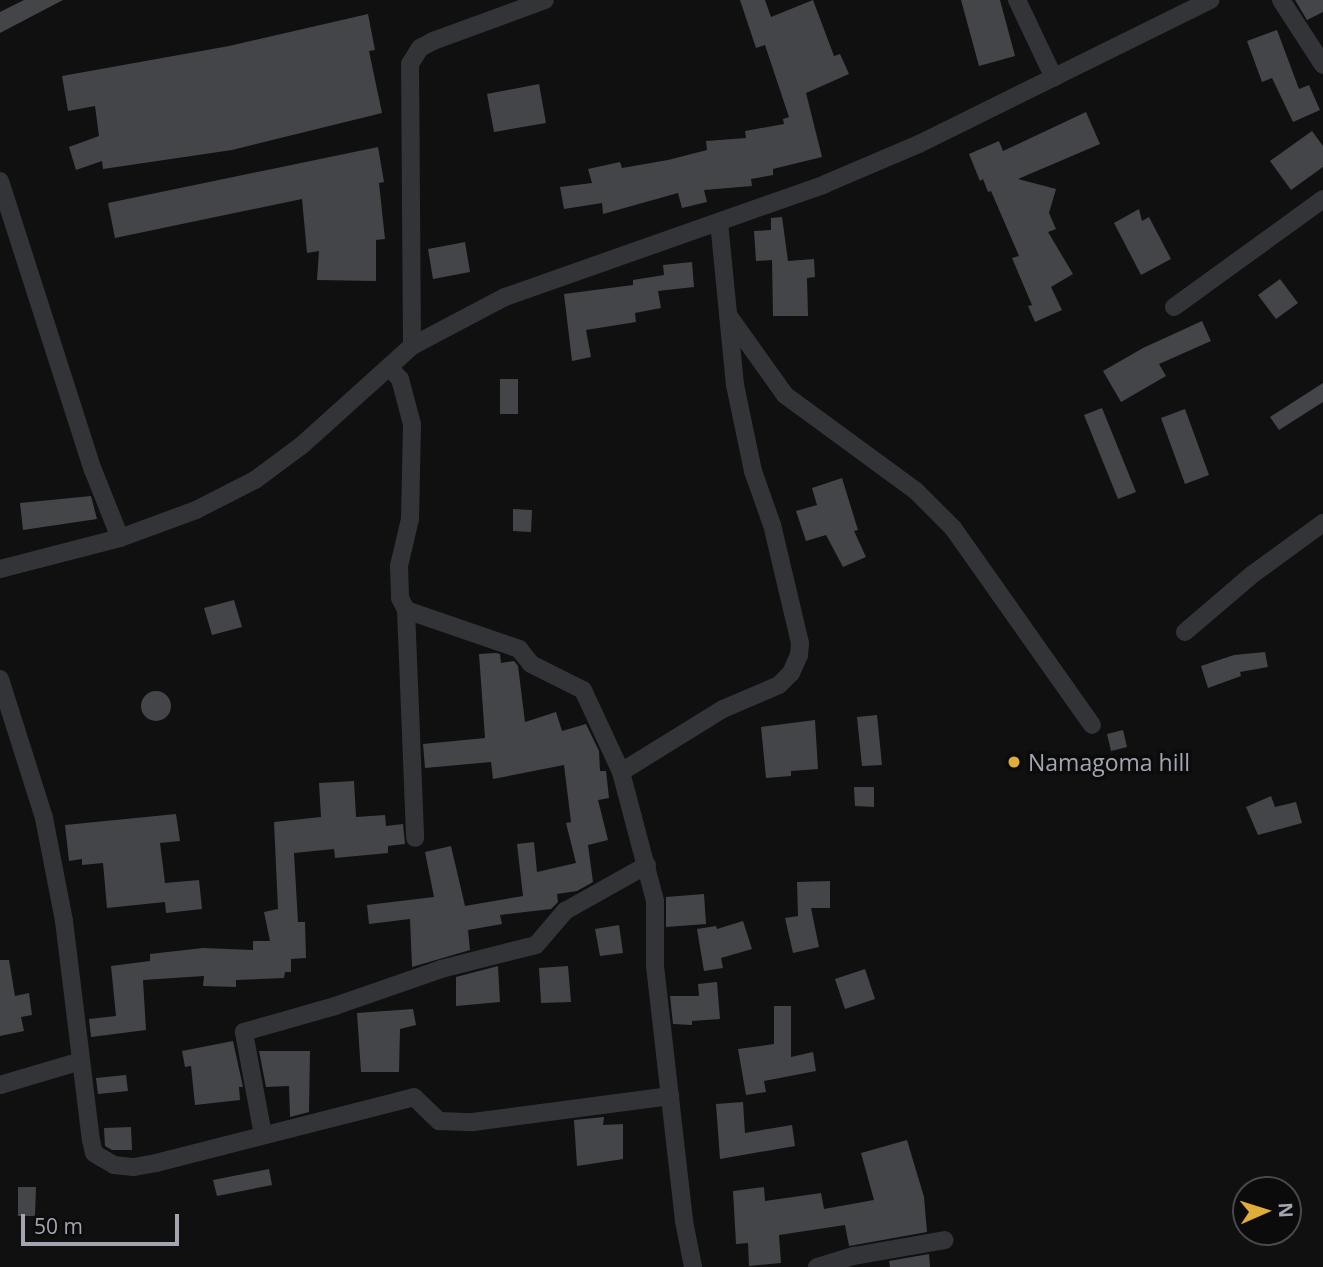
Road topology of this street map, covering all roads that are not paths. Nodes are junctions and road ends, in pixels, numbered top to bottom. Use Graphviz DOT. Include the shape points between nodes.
graph roads {
  1 [pos="545,0"];
  2 [pos="1017,0"];
  3 [pos="1210,0"];
  4 [pos="1281,0"];
  5 [pos="1323,65"];
  6 [pos="1054,78"];
  7 [pos="0,181"];
  8 [pos="1323,199"];
  9 [pos="719,222"];
  10 [pos="1174,307"];
  11 [pos="728,315"];
  12 [pos="412,346"];
  13 [pos="390,368"];
  14 [pos="1323,523"];
  15 [pos="120,538"];
  16 [pos="0,569"];
  17 [pos="406,610"];
  18 [pos="1185,632"];
  19 [pos="0,680"];
  20 [pos="1092,725"];
  21 [pos="621,772"];
  22 [pos="415,838"];
  23 [pos="647,865"];
  24 [pos="81,1061"];
  25 [pos="0,1085"];
  26 [pos="670,1096"];
  27 [pos="262,1135"];
  28 [pos="945,1240"];
  29 [pos="693,1267"];
  30 [pos="817,1267"];
  1 -- 12 [label="street" via="433,41 420,48 410,64"];
  2 -- 6 [label="street"];
  3 -- 6 [label="street"];
  4 -- 5 [label="street"];
  6 -- 9 [label="street" via="919,144"];
  7 -- 15 [label="street" via="93,470"];
  8 -- 10 [label="street"];
  9 -- 11 [label="street"];
  9 -- 12 [label="street" via="505,297"];
  11 -- 20 [label="street" via="785,395 916,491 953,528"];
  11 -- 21 [label="street" via="734,385 753,471 772,525 799,655 779,685 723,709"];
  12 -- 13 [label="street"];
  13 -- 15 [label="street" via="255,480 196,510"];
  13 -- 17 [label="street" via="400,379 412,424 410,519 399,566 400,598"];
  14 -- 18 [label="street"];
  15 -- 16 [label="street"];
  17 -- 21 [label="street" via="519,649 531,664 583,691"];
  17 -- 22 [label="street"];
  19 -- 24 [label="street" via="44,818 64,920"];
  21 -- 23 [label="street"];
  23 -- 26 [label="street" via="655,901 655,966"];
  23 -- 27 [label="street" via="565,911 536,945 441,969 244,1032"];
  24 -- 25 [label="street"];
  24 -- 27 [label="street" via="94,1153 114,1165 156,1163"];
  26 -- 27 [label="street" via="473,1122 439,1121 414,1097"];
  26 -- 29 [label="street"];
  28 -- 30 [label="street"];
}
